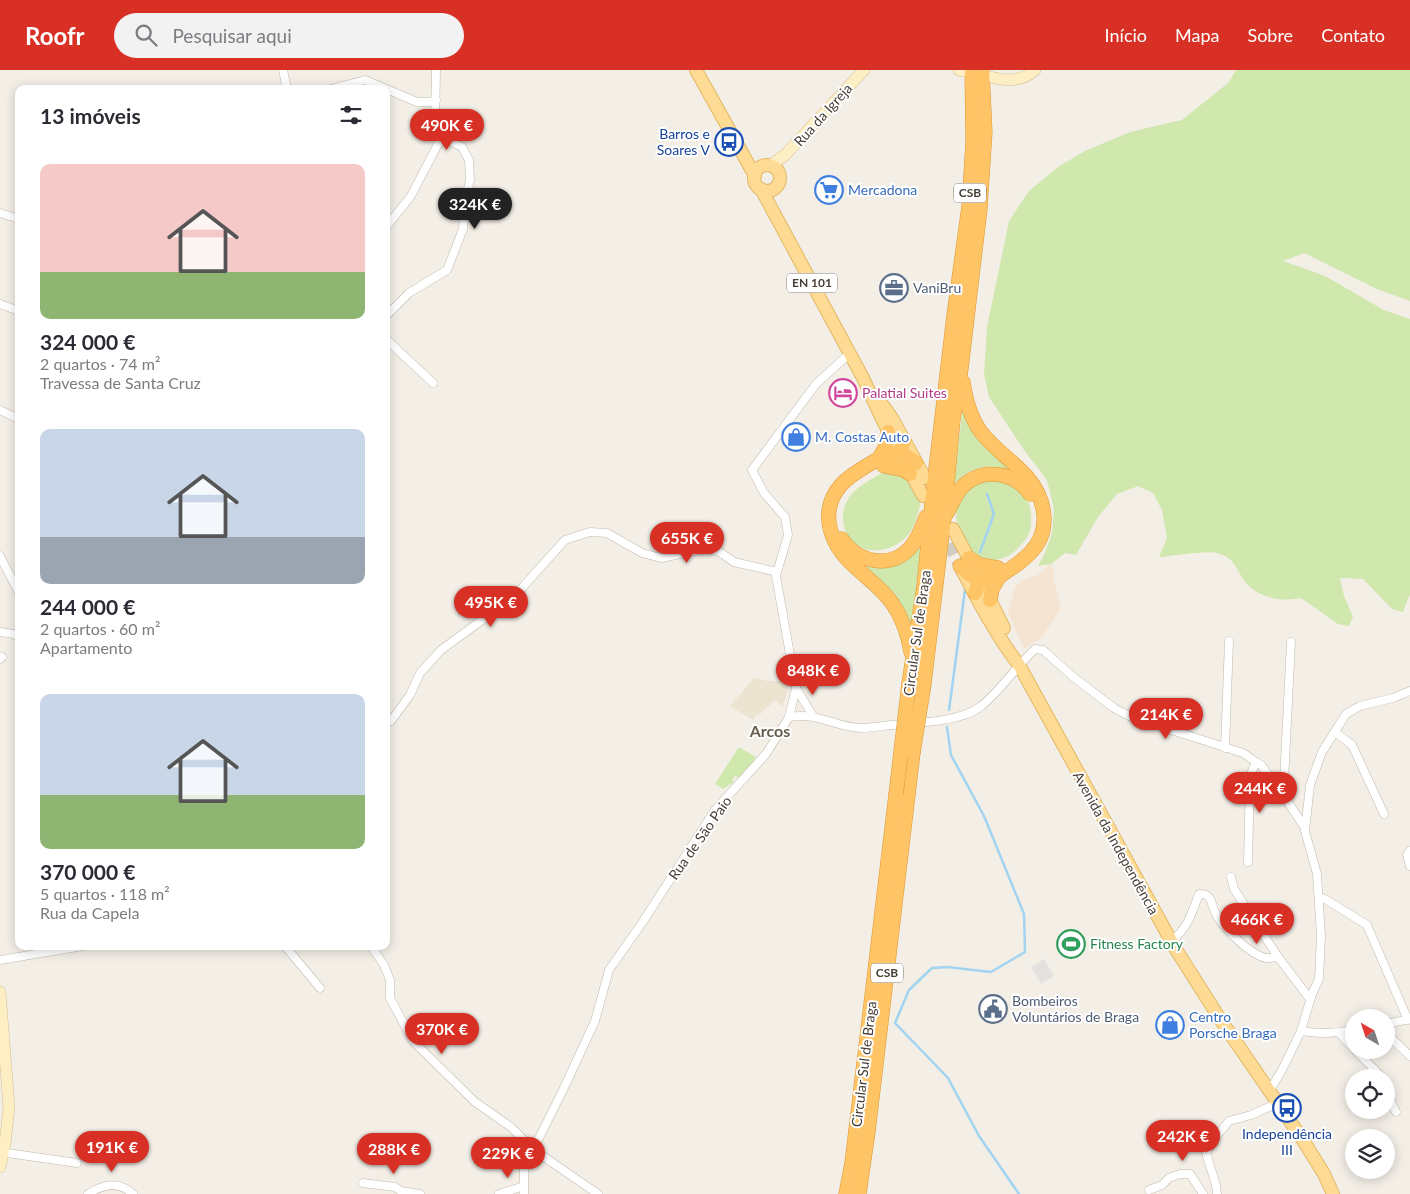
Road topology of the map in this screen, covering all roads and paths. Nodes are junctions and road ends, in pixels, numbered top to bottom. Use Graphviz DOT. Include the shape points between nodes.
graph roads {
  1 [pos="282,70"];
  2 [pos="436,70"];
  3 [pos="696,70"];
  4 [pos="965,70"];
  5 [pos="1035,70"];
  6 [pos="864,71"];
  7 [pos="986,74"];
  8 [pos="286,85"];
  9 [pos="346,85"];
  10 [pos="377,85"];
  11 [pos="390,91"];
  12 [pos="436,100"];
  13 [pos="439,142"];
  14 [pos="766,170"];
  15 [pos="775,188"];
  16 [pos="761,189"];
  17 [pos="774,212"];
  18 [pos="0,213"];
  19 [pos="15,219"];
  20 [pos="390,223"];
  21 [pos="0,304"];
  22 [pos="15,310"];
  23 [pos="390,312"];
  24 [pos="390,343"];
  25 [pos="850,353"];
  26 [pos="961,369"];
  27 [pos="863,378"];
  28 [pos="433,383"];
  29 [pos="0,410"];
  30 [pos="15,417"];
  31 [pos="888,432"];
  32 [pos="902,447"];
  33 [pos="881,463"];
  34 [pos="913,468"];
  35 [pos="925,478"];
  36 [pos="927,499"];
  37 [pos="948,523"];
  38 [pos="0,556"];
  39 [pos="965,562"];
  40 [pos="777,572"];
  41 [pos="999,572"];
  42 [pos="980,580"];
  43 [pos="15,584"];
  44 [pos="975,594"];
  45 [pos="990,600"];
  46 [pos="0,632"];
  47 [pos="15,634"];
  48 [pos="1229,640"];
  49 [pos="1290,642"];
  50 [pos="912,661"];
  51 [pos="1019,665"];
  52 [pos="796,688"];
  53 [pos="1410,691"];
  54 [pos="813,716"];
  55 [pos="789,717"];
  56 [pos="390,722"];
  57 [pos="1335,732"];
  58 [pos="1225,748"];
  59 [pos="1256,762"];
  60 [pos="1280,790"];
  61 [pos="1384,814"];
  62 [pos="1305,828"];
  63 [pos="1410,851"];
  64 [pos="1248,862"];
  65 [pos="1410,866"];
  66 [pos="1231,876"];
  67 [pos="1319,897"];
  68 [pos="1171,942"];
  69 [pos="59,950"];
  70 [pos="288,950"];
  71 [pos="374,950"];
  72 [pos="1278,957"];
  73 [pos="0,960"];
  74 [pos="320,988"];
  75 [pos="0,992"];
  76 [pos="1310,999"];
  77 [pos="1409,1019"];
  78 [pos="1395,1022"];
  79 [pos="1301,1031"];
  80 [pos="1345,1032"];
  81 [pos="1339,1033"];
  82 [pos="1345,1040"];
  83 [pos="1395,1042"];
  84 [pos="1410,1056"];
  85 [pos="1363,1059"];
  86 [pos="1374,1069"];
  87 [pos="1270,1090"];
  88 [pos="1278,1103"];
  89 [pos="534,1150"];
  90 [pos="2,1152"];
  91 [pos="77,1163"];
  92 [pos="0,1167"];
  93 [pos="363,1182"];
  94 [pos="524,1190"];
  95 [pos="1148,1190"];
  96 [pos="88,1194"];
  97 [pos="133,1194"];
  98 [pos="420,1194"];
  99 [pos="499,1194"];
  100 [pos="598,1194"];
  101 [pos="846,1194"];
  102 [pos="859,1194"];
  103 [pos="1203,1194"];
  104 [pos="1217,1194"];
  105 [pos="1333,1194"];
  1 -- 8 [label="street"];
  2 -- 12 [label="street"];
  3 -- 14 [label="main road" via="743,156"];
  4 -- 36 [label="highway, Circular Sul de Braga / CSB" via="973,141 969,206"];
  5 -- 7 [label="street" via="1018,80 1001,80"];
  6 -- 14 [label="street, Rua da Igreja" via="786,155"];
  7 -- 26 [label="highway, Circular Sul de Braga / CSB" via="980,208"];
  9 -- 10 [label="street" via="365,80"];
  11 -- 12 [label="street" via="416,102"];
  12 -- 13 [label="street" via="435,125"];
  13 -- 20 [label="street" via="411,196"];
  13 -- 23 [label="street" via="448,140 462,147 469,160 464,229 447,270 409,294"];
  14 -- 15 [label="main road" via="780,178"];
  14 -- 16 [label="main road" via="756,184"];
  15 -- 16 [label="main road"];
  15 -- 17 [label="main road"];
  16 -- 17 [label="main road, EN 101"];
  17 -- 25 [label="main road, EN 101"];
  18 -- 19 [label="street"];
  21 -- 22 [label="street"];
  24 -- 28 [label="street"];
  25 -- 27 [label="main road, EN 101"];
  25 -- 40 [label="street, Rua de São Paio" via="816,384 752,470 764,493 785,517 788,535"];
  26 -- 37 [label="highway, Circular Sul de Braga / CSB" via="953,420"];
  26 -- 41 [label="highway" via="974,421 994,447 1028,479 1039,495 1044,512 1043,531 1036,546 1023,560"];
  27 -- 31 [label="main road, EN 101"];
  27 -- 32 [label="main road, EN 101" via="892,418"];
  29 -- 30 [label="street"];
  31 -- 32 [label="main road, EN 101"];
  31 -- 33 [label="highway"];
  32 -- 33 [label="highway"];
  32 -- 34 [label="highway"];
  33 -- 34 [label="highway" via="904,470"];
  33 -- 36 [label="highway" via="850,487 838,508 837,524 841,538 856,554 876,561 901,556 920,533"];
  33 -- 50 [label="highway" via="860,470 840,486 829,510 829,526 838,549 886,595 898,611"];
  34 -- 35 [label="main road"];
  34 -- 36 [label="main road"];
  36 -- 50 [label="highway, Circular Sul de Braga / CSB" via="924,586"];
  37 -- 39 [label="main road, Avenida da Independência"];
  37 -- 41 [label="highway" via="961,488 972,479 1004,475 1023,486 1036,508 1035,530 1027,546"];
  37 -- 102 [label="highway, Circular Sul de Braga / CSB, bridge" via="915,739"];
  38 -- 43 [label="street"];
  39 -- 41 [label="highway"];
  39 -- 42 [label="highway" via="973,577"];
  39 -- 44 [label="main road, Avenida da Independência"];
  40 -- 52 [label="street, Rua de São Paio"];
  40 -- 56 [label="street" via="734,562 718,551 704,549 661,558 652,556 606,533 590,532 565,540 504,604 441,650 420,672 410,695"];
  41 -- 42 [label="highway" via="987,582"];
  41 -- 45 [label="highway"];
  42 -- 44 [label="highway"];
  42 -- 45 [label="main road, Avenida da Independência"];
  44 -- 51 [label="main road, Avenida da Independência"];
  45 -- 51 [label="main road, Avenida da Independência"];
  46 -- 47 [label="street"];
  48 -- 58 [label="street"];
  49 -- 60 [label="street" via="1284,781"];
  50 -- 101 [label="highway, Circular Sul de Braga / CSB, bridge"];
  51 -- 54 [label="street" via="979,708 936,722 859,728"];
  51 -- 58 [label="street" via="1035,649 1043,650 1114,708 1131,717"];
  51 -- 68 [label="main road, Avenida da Independência"];
  52 -- 54 [label="street"];
  52 -- 55 [label="street, Rua de São Paio"];
  53 -- 57 [label="street" via="1360,706 1346,714"];
  54 -- 55 [label="street"];
  55 -- 89 [label="street, Rua de São Paio" via="766,754 715,810 609,970 595,1021"];
  57 -- 61 [label="street" via="1352,745"];
  57 -- 62 [label="street" via="1322,752 1310,785"];
  58 -- 59 [label="street"];
  59 -- 60 [label="street"];
  59 -- 64 [label="street" via="1250,776"];
  60 -- 62 [label="street"];
  62 -- 67 [label="street" via="1317,874"];
  63 -- 65 [label="street" via="1406,855"];
  66 -- 72 [label="street" via="1234,889"];
  67 -- 76 [label="street" via="1320,979"];
  67 -- 77 [label="street" via="1367,925"];
  68 -- 72 [label="street" via="1181,934 1192,916 1199,894 1206,894 1215,913 1241,942 1266,958"];
  68 -- 87 [label="main road, Avenida da Independência"];
  69 -- 73 [label="street"];
  70 -- 74 [label="street"];
  71 -- 89 [label="street" via="390,980 390,998 413,1041 475,1102 511,1127"];
  72 -- 76 [label="street"];
  75 -- 90 [label="street" via="9,1107"];
  76 -- 79 [label="street"];
  77 -- 78 [label="street"];
  79 -- 81 [label="street"];
  79 -- 87 [label="street"];
  80 -- 81 [label="street"];
  81 -- 82 [label="street"];
  83 -- 84 [label="street"];
  85 -- 86 [label="street"];
  87 -- 88 [label="main road, Avenida da Independência"];
  88 -- 104 [label="street" via="1229,1121 1215,1138 1206,1153"];
  88 -- 105 [label="main road, Avenida da Independência" via="1324,1174"];
  89 -- 94 [label="street, Rua de São Paio" via="524,1168"];
  89 -- 100 [label="street"];
  90 -- 91 [label="street"];
  90 -- 92 [label="street"];
  93 -- 98 [label="street"];
  94 -- 99 [label="street"];
  95 -- 103 [label="street" via="1162,1185 1169,1178 1190,1174"];
  96 -- 97 [label="street" via="113,1184"];
}
